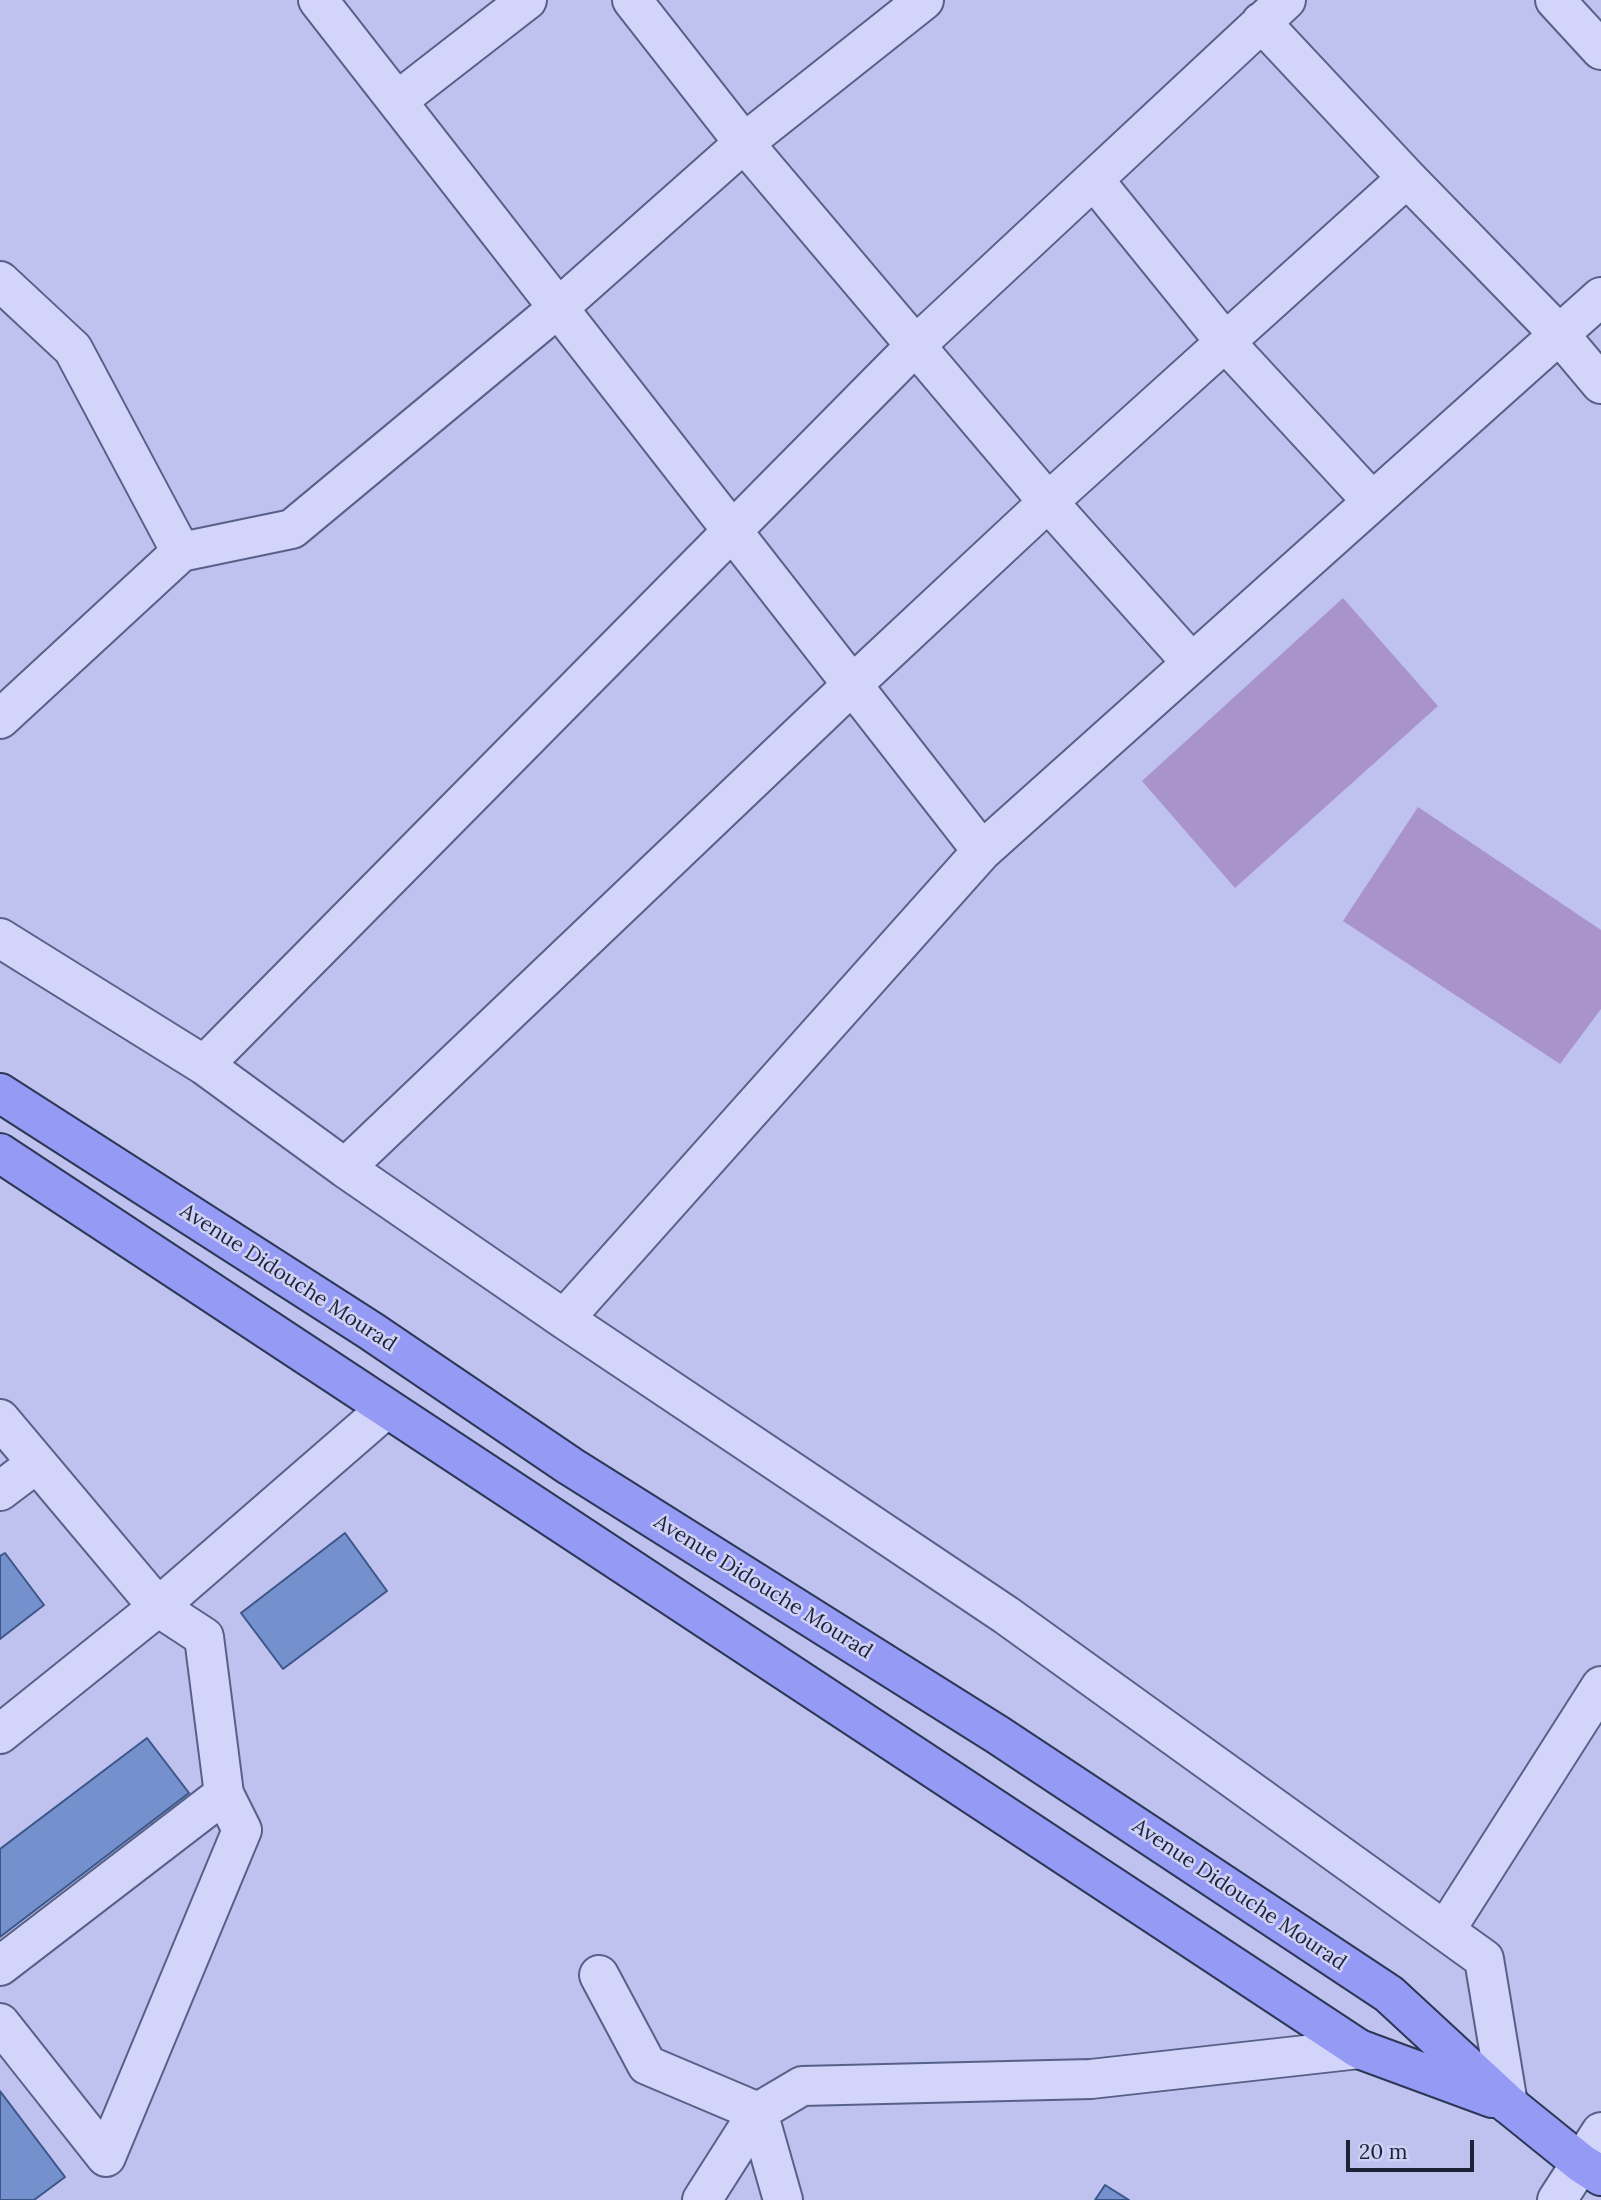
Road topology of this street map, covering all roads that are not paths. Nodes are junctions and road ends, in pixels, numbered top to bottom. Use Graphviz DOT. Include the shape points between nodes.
graph roads {
  1 [pos="318,0"];
  2 [pos="527,0"];
  3 [pos="632,0"];
  4 [pos="924,0"];
  5 [pos="1555,0"];
  6 [pos="1274,11"];
  7 [pos="1601,50"];
  8 [pos="397,101"];
  9 [pos="744,143"];
  10 [pos="1407,178"];
  11 [pos="1094,180"];
  12 [pos="0,281"];
  13 [pos="1601,297"];
  14 [pos="558,308"];
  15 [pos="1559,334"];
  16 [pos="1226,343"];
  17 [pos="916,345"];
  18 [pos="1601,384"];
  19 [pos="1373,501"];
  20 [pos="1048,502"];
  21 [pos="731,530"];
  22 [pos="181,552"];
  23 [pos="1192,663"];
  24 [pos="852,685"];
  25 [pos="0,719"];
  26 [pos="982,851"];
  27 [pos="0,938"];
  28 [pos="204,1065"];
  29 [pos="0,1093"];
  30 [pos="0,1153"];
  31 [pos="345,1168"];
  32 [pos="564,1319"];
  33 [pos="386,1409"];
  34 [pos="0,1419"];
  35 [pos="37,1463"];
  36 [pos="0,1491"];
  37 [pos="158,1607"];
  38 [pos="1601,1686"];
  39 [pos="0,1734"];
  40 [pos="225,1794"];
  41 [pos="1445,1931"];
  42 [pos="0,1966"];
  43 [pos="599,1975"];
  44 [pos="0,2023"];
  45 [pos="1359,2049"];
  46 [pos="1508,2105"];
  47 [pos="758,2112"];
  48 [pos="1594,2157"];
  49 [pos="702,2200"];
  50 [pos="783,2200"];
  51 [pos="1557,2200"];
  1 -- 8 [label="street"];
  2 -- 8 [label="street"];
  3 -- 9 [label="street"];
  4 -- 9 [label="street"];
  5 -- 7 [label="street"];
  6 -- 10 [label="street"];
  6 -- 11 [label="street"];
  8 -- 14 [label="street"];
  9 -- 14 [label="street"];
  9 -- 17 [label="street"];
  10 -- 15 [label="street"];
  10 -- 16 [label="street"];
  11 -- 16 [label="street"];
  11 -- 17 [label="street"];
  12 -- 22 [label="street" via="73,349"];
  13 -- 15 [label="street"];
  14 -- 21 [label="street"];
  14 -- 22 [label="street" via="292,529"];
  15 -- 18 [label="street"];
  15 -- 19 [label="street"];
  16 -- 19 [label="street"];
  16 -- 20 [label="street"];
  17 -- 20 [label="street"];
  17 -- 21 [label="street"];
  19 -- 23 [label="street"];
  20 -- 23 [label="street"];
  20 -- 24 [label="street"];
  21 -- 24 [label="street"];
  21 -- 28 [label="street"];
  22 -- 25 [label="street"];
  23 -- 26 [label="street"];
  24 -- 26 [label="street"];
  24 -- 31 [label="street"];
  26 -- 32 [label="street"];
  27 -- 28 [label="street"];
  28 -- 31 [label="street"];
  29 -- 46 [label="main road, Avenue Didouche Mourad" via="371,1331 570,1466 998,1735 1389,1994"];
  30 -- 33 [label="main road, Avenue Didouche Mourad"];
  31 -- 32 [label="street"];
  32 -- 41 [label="street" via="1006,1615"];
  33 -- 37 [label="street"];
  33 -- 45 [label="main road, Avenue Didouche Mourad"];
  34 -- 35 [label="street"];
  35 -- 36 [label="street"];
  35 -- 37 [label="street"];
  37 -- 39 [label="street"];
  37 -- 40 [label="street" via="204,1637"];
  38 -- 41 [label="street"];
  40 -- 42 [label="street"];
  40 -- 44 [label="street" via="242,1830 106,2157"];
  41 -- 46 [label="street" via="1484,1959"];
  43 -- 47 [label="street" via="647,2065"];
  45 -- 46 [label="main road, Avenue Didouche Mourad"];
  45 -- 47 [label="street" via="1091,2079 802,2086"];
  46 -- 48 [label="main road, Avenue Didouche Mourad"];
  47 -- 49 [label="street"];
  47 -- 50 [label="street"];
  48 -- 51 [label="street"];
}
